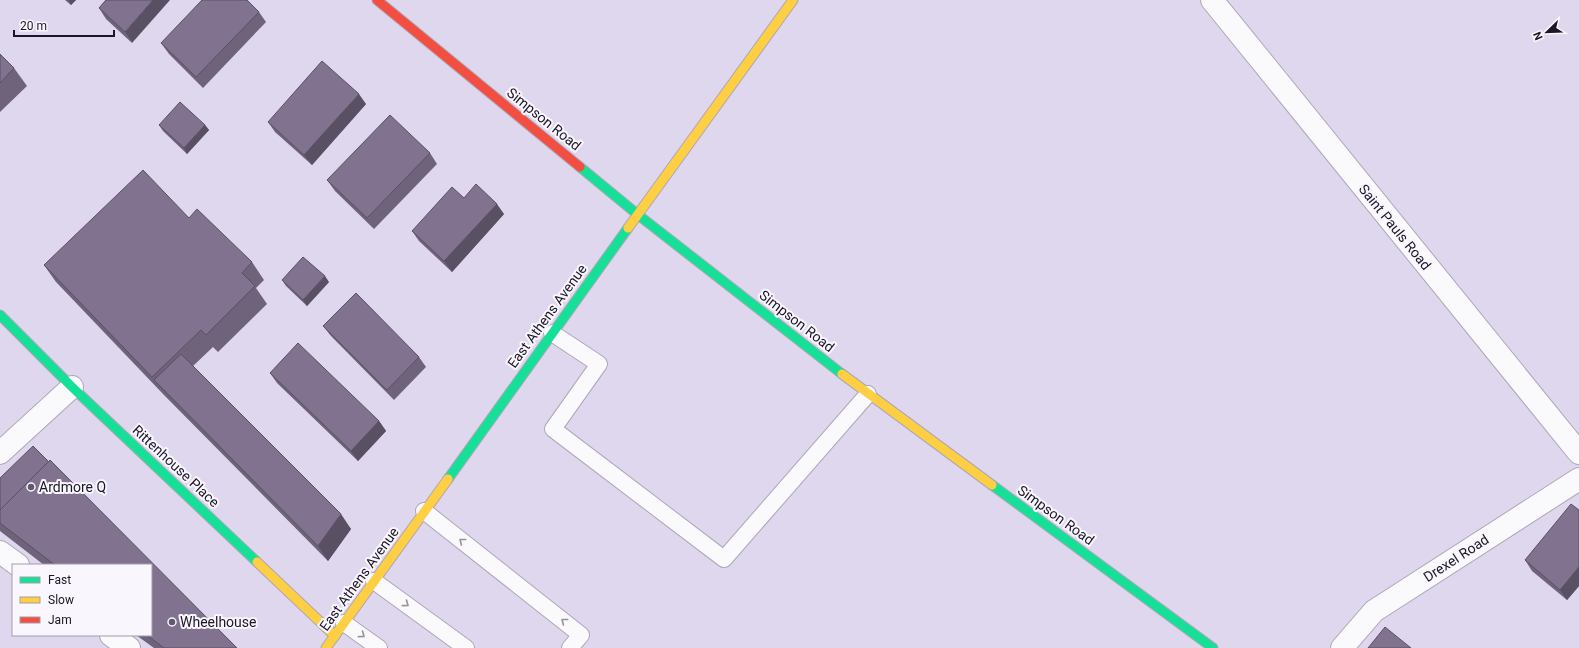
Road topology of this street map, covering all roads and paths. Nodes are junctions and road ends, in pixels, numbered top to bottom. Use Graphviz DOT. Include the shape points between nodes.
graph roads {
  1 [pos="377,0"];
  2 [pos="793,0"];
  3 [pos="1212,0"];
  4 [pos="637,214"];
  5 [pos="0,315"];
  6 [pos="552,333"];
  7 [pos="72,387"];
  8 [pos="868,394"];
  9 [pos="0,453"];
  10 [pos="1579,453"];
  11 [pos="1579,479"];
  12 [pos="424,511"];
  13 [pos="0,552"];
  14 [pos="17,564"];
  15 [pos="374,581"];
  16 [pos="344,623"];
  17 [pos="112,636"];
  18 [pos="335,636"];
  19 [pos="129,648"];
  20 [pos="326,648"];
  21 [pos="379,648"];
  22 [pos="466,648"];
  23 [pos="570,648"];
  24 [pos="1213,648"];
  25 [pos="1342,648"];
  1 -- 4 [label="street, Simpson Road"];
  2 -- 4 [label="street, East Athens Avenue"];
  3 -- 10 [label="street, Saint Pauls Road"];
  4 -- 6 [label="street, East Athens Avenue"];
  4 -- 8 [label="street, Simpson Road"];
  5 -- 7 [label="street, Rittenhouse Place"];
  6 -- 8 [label="lane" via="599,364 554,429 724,559"];
  6 -- 12 [label="street, East Athens Avenue"];
  7 -- 9 [label="street"];
  7 -- 18 [label="street, Rittenhouse Place"];
  8 -- 24 [label="street, Simpson Road"];
  11 -- 25 [label="street, Drexel Road" via="1374,611"];
  12 -- 15 [label="street, East Athens Avenue"];
  23 -- 12 [label="lane, one-way" via="581,635"];
  13 -- 14 [label="street"];
  15 -- 16 [label="street, East Athens Avenue"];
  15 -- 22 [label="lane, one-way"];
  16 -- 18 [label="street, East Athens Avenue"];
  16 -- 21 [label="lane, one-way"];
  17 -- 19 [label="street"];
  18 -- 20 [label="street, East Athens Avenue"];
}
